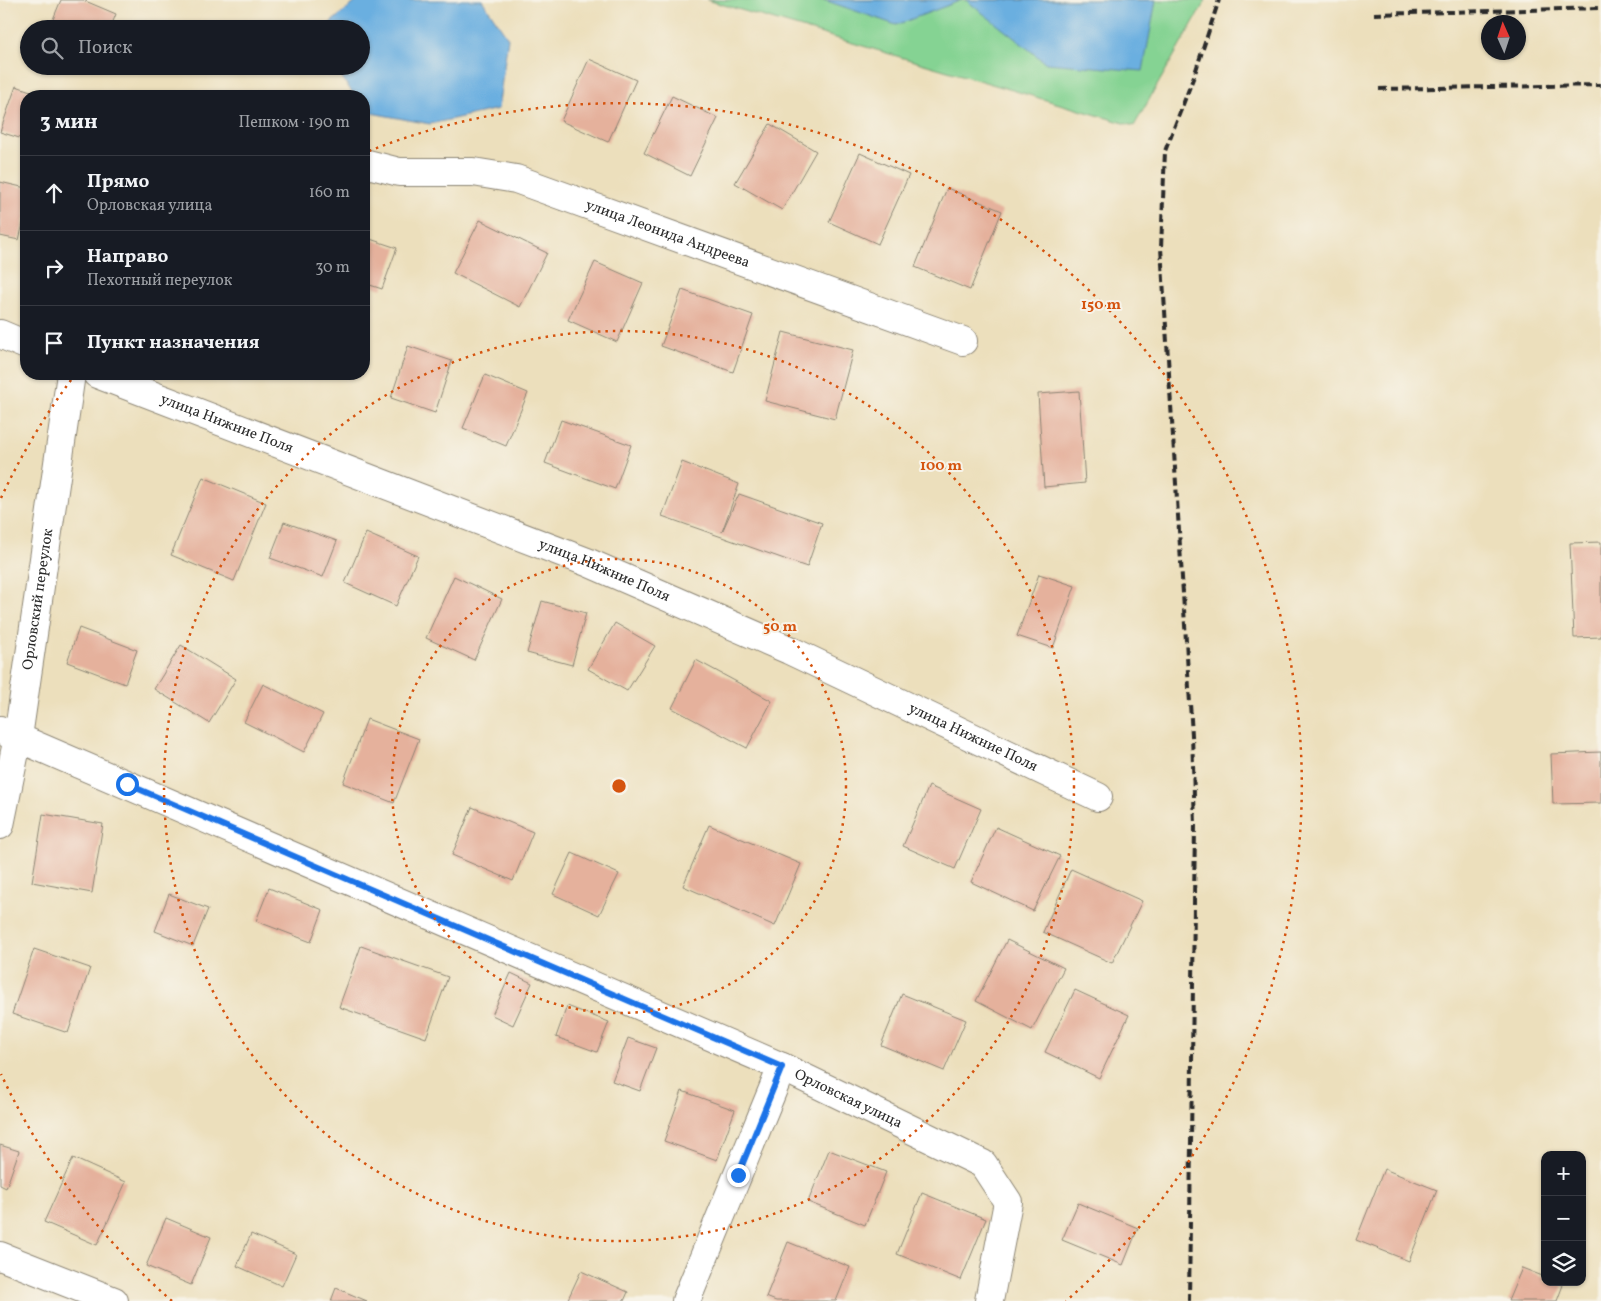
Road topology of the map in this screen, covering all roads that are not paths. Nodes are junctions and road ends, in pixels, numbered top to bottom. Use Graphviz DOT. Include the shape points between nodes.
graph roads {
  1 [pos="370,165"];
  2 [pos="0,334"];
  3 [pos="963,341"];
  4 [pos="20,342"];
  5 [pos="70,380"];
  6 [pos="113,380"];
  7 [pos="9,733"];
  8 [pos="1098,797"];
  9 [pos="0,825"];
  10 [pos="782,1067"];
  11 [pos="0,1256"];
  12 [pos="114,1301"];
  13 [pos="686,1301"];
  14 [pos="989,1301"];
  1 -- 3 [label="street, улица Леонида Андреева" via="399,172 473,172 516,179"];
  2 -- 4 [label="street"];
  5 -- 7 [label="street, Орловский переулок"];
  6 -- 8 [label="street, улица Нижние Поля" via="587,562 789,650"];
  7 -- 9 [label="street, Орловский переулок"];
  7 -- 10 [label="street, Орловская улица"];
  10 -- 13 [label="street"];
  10 -- 14 [label="street, Орловская улица" via="983,1164 1008,1202"];
  11 -- 12 [label="street"];
}
